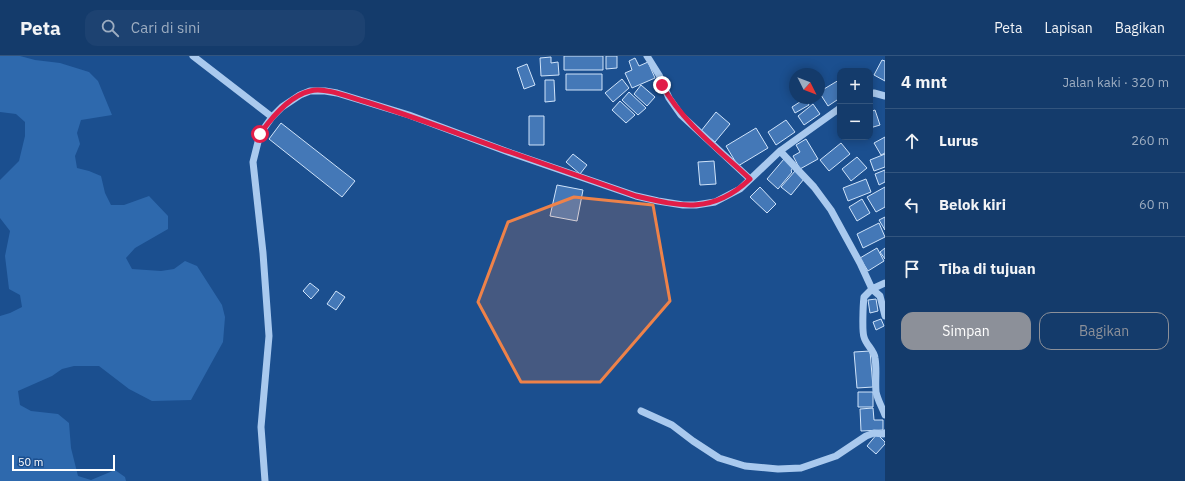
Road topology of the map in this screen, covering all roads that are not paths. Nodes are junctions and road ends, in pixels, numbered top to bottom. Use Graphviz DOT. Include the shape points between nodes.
graph roads {
  1 [pos="193,56"];
  2 [pos="647,56"];
  3 [pos="873,93"];
  4 [pos="885,96"];
  5 [pos="837,110"];
  6 [pos="272,117"];
  7 [pos="780,151"];
  8 [pos="750,179"];
  9 [pos="885,283"];
  10 [pos="872,290"];
  11 [pos="885,316"];
  12 [pos="641,411"];
  13 [pos="885,415"];
  14 [pos="885,433"];
  15 [pos="265,481"];
  1 -- 6 [label="street"];
  2 -- 8 [label="street" via="681,115"];
  3 -- 4 [label="street"];
  5 -- 7 [label="street"];
  6 -- 8 [label="street" via="300,95 310,91 324,91 409,115 636,196 677,204 696,206 715,202 740,189"];
  6 -- 15 [label="street" via="260,134 253,162 269,336 261,427"];
  7 -- 8 [label="street"];
  7 -- 10 [label="street" via="814,187 831,210"];
  9 -- 10 [label="street"];
  10 -- 11 [label="street" via="880,296"];
  10 -- 13 [label="street" via="864,298 862,330 863,337 875,356 876,391"];
  12 -- 14 [label="street" via="672,424 719,458 745,466 778,469 801,468 836,456 874,432"];
}
